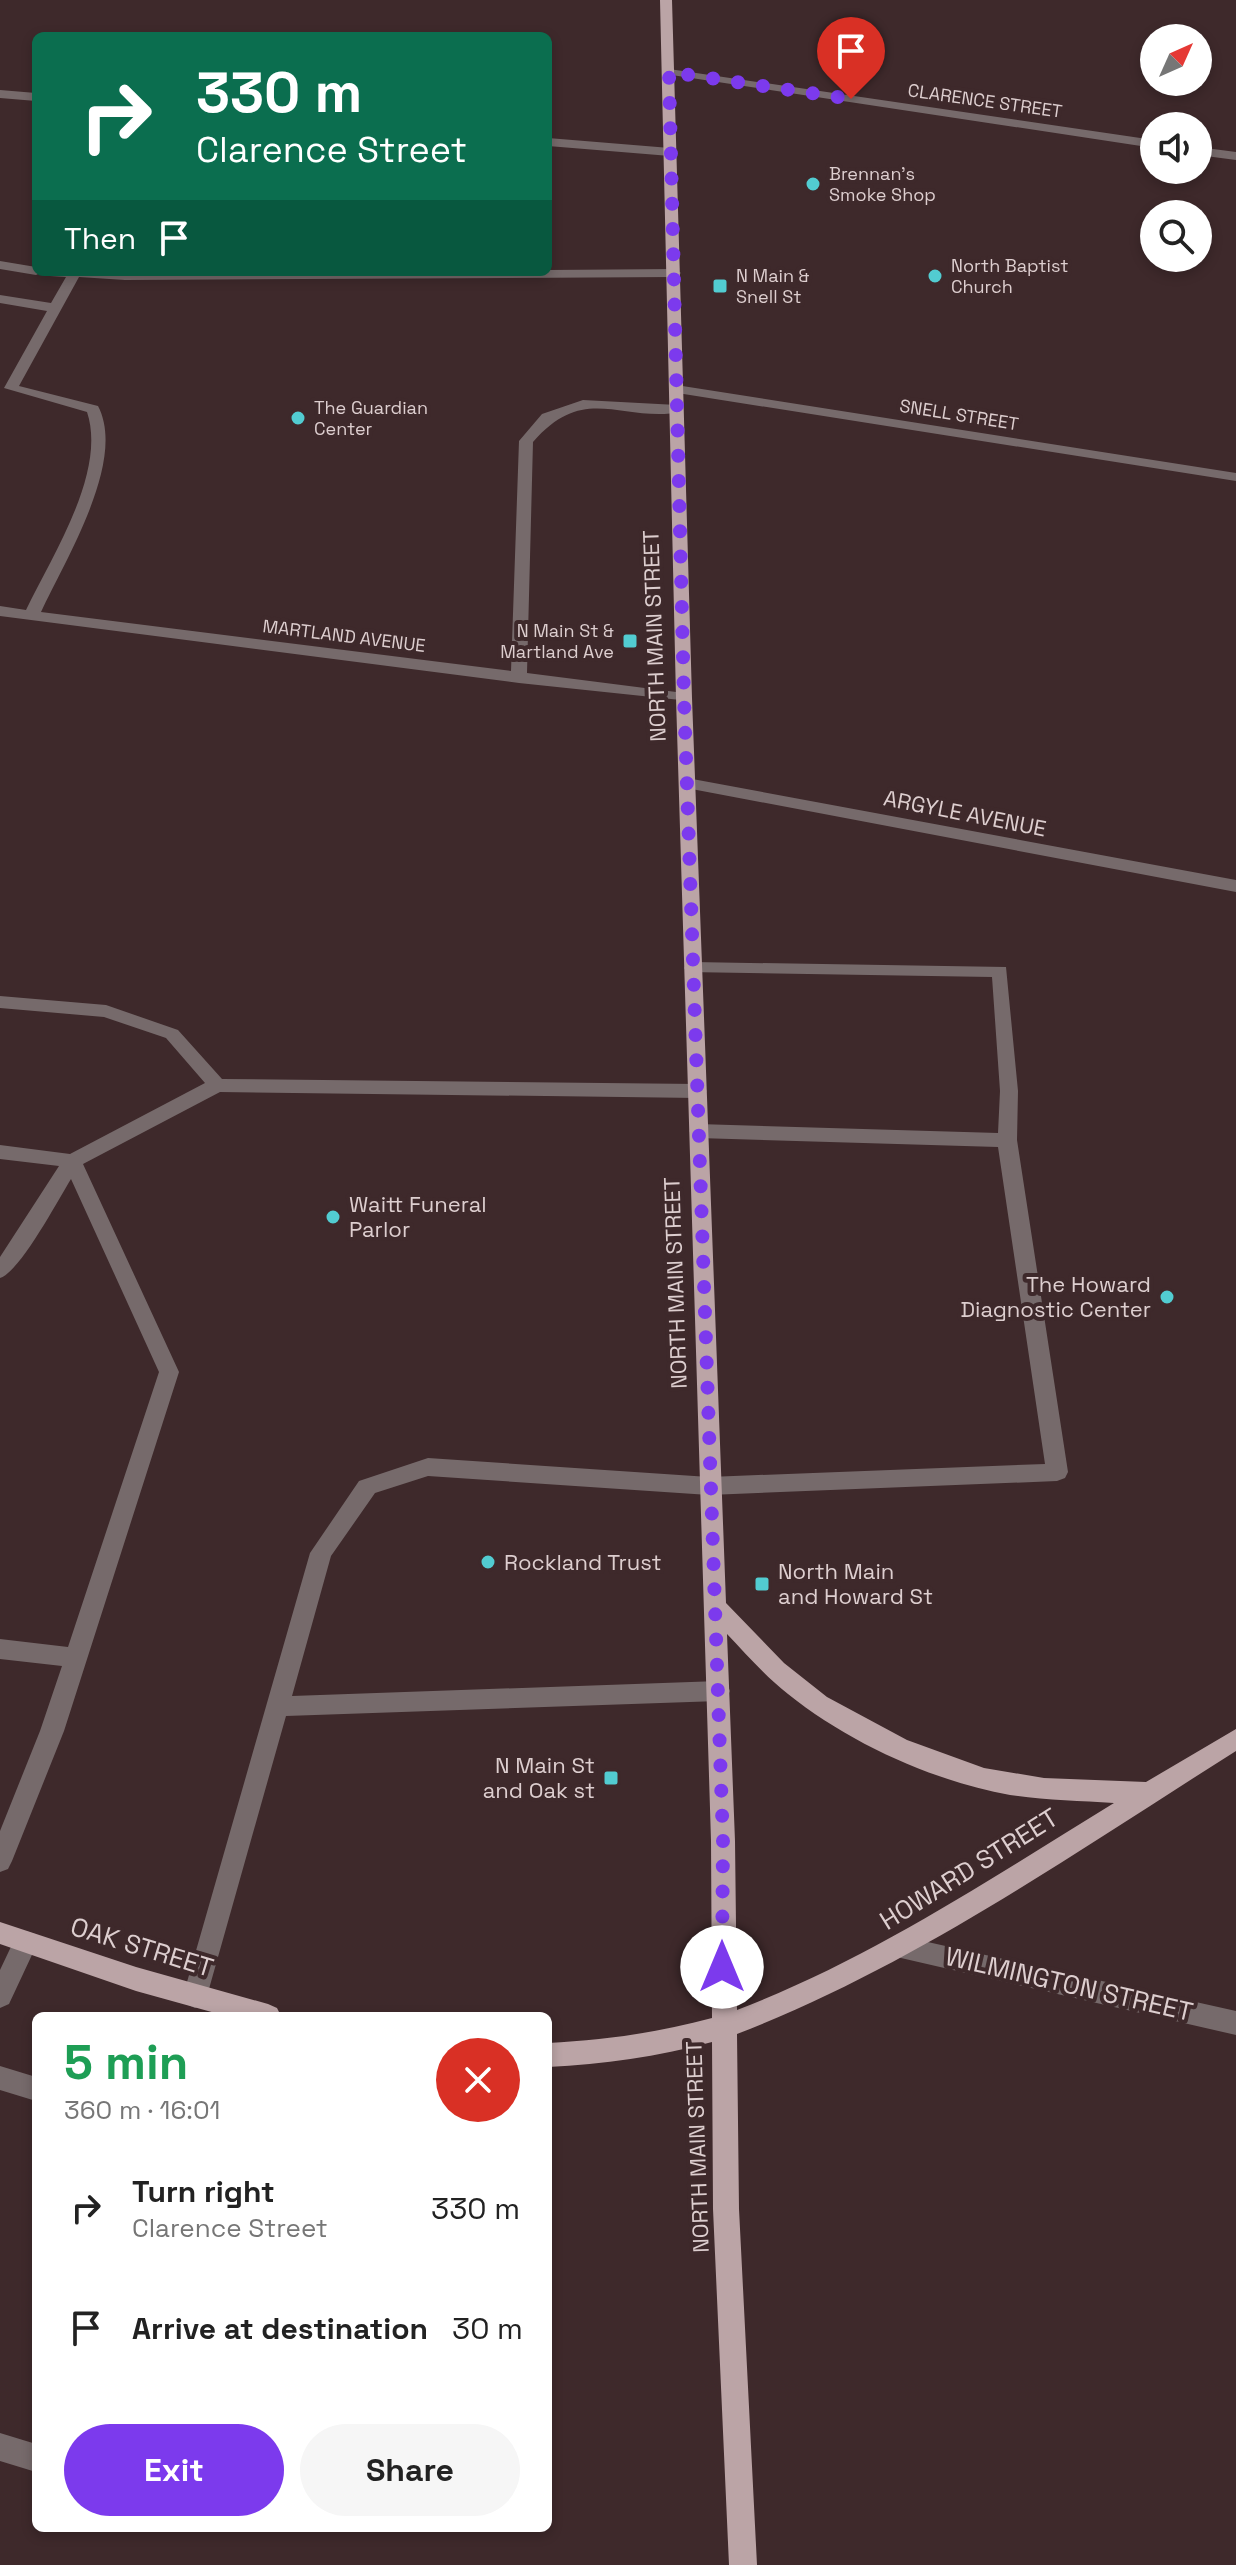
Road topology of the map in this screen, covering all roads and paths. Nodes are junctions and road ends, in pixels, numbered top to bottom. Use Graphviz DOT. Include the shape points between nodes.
graph roads {
  1 [pos="666,0"];
  2 [pos="669,72"];
  3 [pos="0,94"];
  4 [pos="32,97"];
  5 [pos="552,142"];
  6 [pos="1140,142"];
  7 [pos="670,152"];
  8 [pos="1212,153"];
  9 [pos="1236,156"];
  10 [pos="0,265"];
  11 [pos="32,270"];
  12 [pos="675,273"];
  13 [pos="552,274"];
  14 [pos="73,276"];
  15 [pos="0,299"];
  16 [pos="55,308"];
  17 [pos="676,389"];
  18 [pos="677,409"];
  19 [pos="1236,477"];
  20 [pos="0,611"];
  21 [pos="31,616"];
  22 [pos="519,678"];
  23 [pos="684,698"];
  24 [pos="687,783"];
  25 [pos="1236,886"];
  26 [pos="693,968"];
  27 [pos="0,1002"];
  28 [pos="217,1085"];
  29 [pos="698,1091"];
  30 [pos="698,1131"];
  31 [pos="1007,1140"];
  32 [pos="0,1152"];
  33 [pos="72,1161"];
  34 [pos="0,1271"];
  35 [pos="709,1486"];
  36 [pos="715,1607"];
  37 [pos="0,1649"];
  38 [pos="76,1658"];
  39 [pos="719,1691"];
  40 [pos="277,1706"];
  41 [pos="1236,1739"];
  42 [pos="1150,1793"];
  43 [pos="0,1861"];
  44 [pos="0,1933"];
  45 [pos="26,1942"];
  46 [pos="901,1947"];
  47 [pos="0,1996"];
  48 [pos="195,1996"];
  49 [pos="253,2012"];
  50 [pos="1236,2023"];
  51 [pos="722,2030"];
  52 [pos="552,2055"];
  53 [pos="0,2078"];
  54 [pos="32,2088"];
  55 [pos="0,2447"];
  56 [pos="32,2457"];
  57 [pos="743,2565"];
  1 -- 2 [label="main road, NORTH MAIN STREET"];
  2 -- 6 [label="street, CLARENCE STREET"];
  2 -- 7 [label="main road, NORTH MAIN STREET"];
  3 -- 4 [label="street"];
  5 -- 7 [label="street"];
  7 -- 12 [label="main road, NORTH MAIN STREET"];
  8 -- 9 [label="street"];
  10 -- 11 [label="street"];
  12 -- 13 [label="street"];
  12 -- 17 [label="main road, NORTH MAIN STREET"];
  14 -- 16 [label="street"];
  15 -- 16 [label="street"];
  16 -- 21 [label="street" via="11,388 93,409 100,430 90,491"];
  17 -- 18 [label="main road, NORTH MAIN STREET"];
  17 -- 19 [label="street, SNELL STREET"];
  18 -- 22 [label="street" via="583,404 547,417 526,441"];
  18 -- 23 [label="main road, NORTH MAIN STREET"];
  20 -- 21 [label="street, MARTLAND AVENUE"];
  21 -- 22 [label="street, MARTLAND AVENUE"];
  22 -- 23 [label="street, MARTLAND AVENUE"];
  23 -- 24 [label="main road, NORTH MAIN STREET"];
  24 -- 25 [label="street, ARGYLE AVENUE"];
  24 -- 26 [label="main road, NORTH MAIN STREET"];
  26 -- 29 [label="main road, NORTH MAIN STREET"];
  26 -- 31 [label="street" via="1000,971 1009,1091"];
  27 -- 28 [label="street" via="106,1011 172,1034"];
  28 -- 29 [label="street"];
  28 -- 33 [label="street"];
  29 -- 30 [label="main road, NORTH MAIN STREET"];
  30 -- 31 [label="street"];
  30 -- 35 [label="main road, NORTH MAIN STREET"];
  31 -- 35 [label="street" via="1057,1472"];
  32 -- 33 [label="street"];
  33 -- 34 [label="street"];
  33 -- 38 [label="street" via="169,1372"];
  35 -- 36 [label="main road, NORTH MAIN STREET"];
  35 -- 40 [label="street" via="428,1467 367,1487 321,1553"];
  36 -- 39 [label="main road, NORTH MAIN STREET"];
  36 -- 42 [label="main road" via="796,1688 838,1717 937,1762 1006,1784"];
  37 -- 38 [label="street"];
  38 -- 43 [label="street"];
  39 -- 40 [label="street"];
  39 -- 51 [label="main road, NORTH MAIN STREET"];
  40 -- 48 [label="street"];
  41 -- 42 [label="main road, HOWARD STREET"];
  42 -- 46 [label="main road, HOWARD STREET"];
  44 -- 45 [label="main road, OAK STREET"];
  45 -- 47 [label="street"];
  45 -- 48 [label="main road, OAK STREET"];
  46 -- 50 [label="street, WILMINGTON STREET"];
  46 -- 51 [label="main road, HOWARD STREET" via="815,1992"];
  48 -- 49 [label="main road, OAK STREET"];
  51 -- 52 [label="main road" via="649,2047"];
  51 -- 57 [label="main road, NORTH MAIN STREET"];
  53 -- 54 [label="street"];
  55 -- 56 [label="street"];
}
